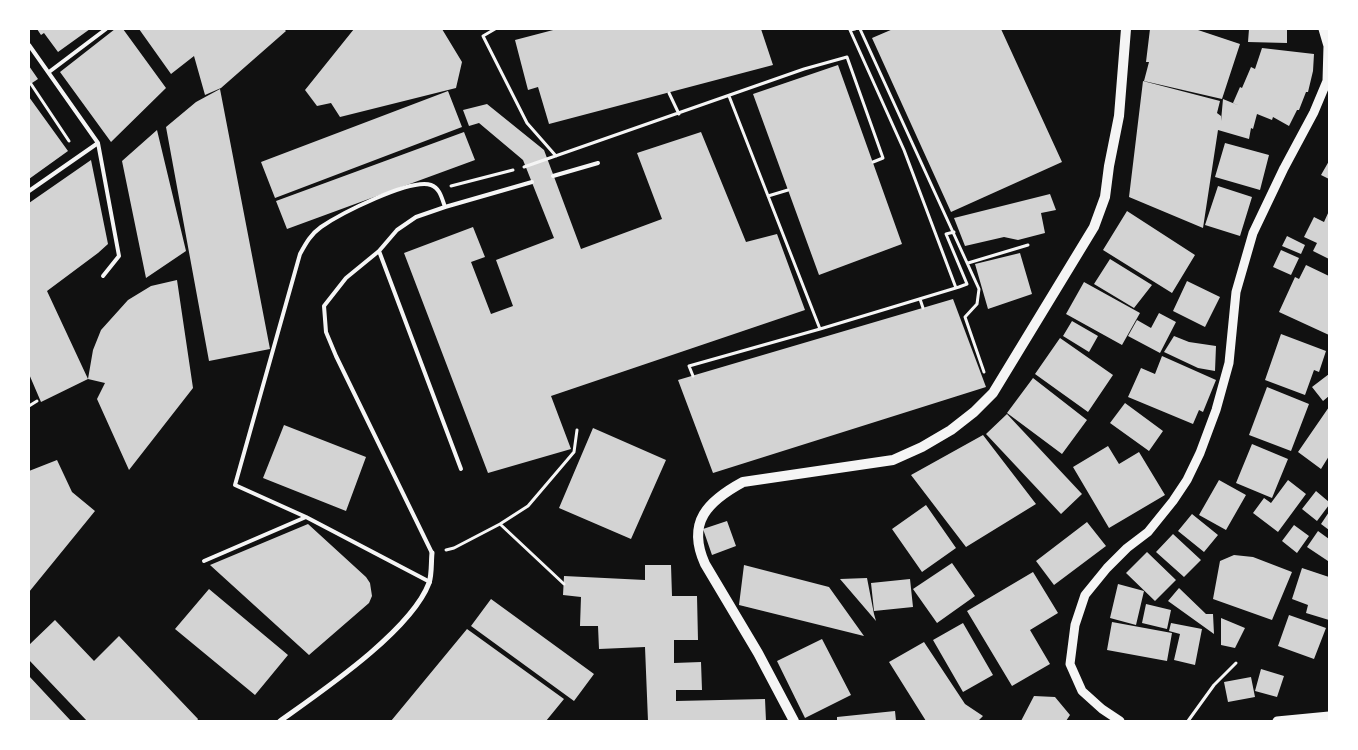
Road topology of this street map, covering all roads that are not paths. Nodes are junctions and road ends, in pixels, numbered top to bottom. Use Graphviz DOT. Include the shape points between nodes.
graph roads {
  1 [pos="106,29"];
  2 [pos="1126,29"];
  3 [pos="1323,29"];
  4 [pos="29,45"];
  5 [pos="49,72"];
  6 [pos="98,143"];
  7 [pos="598,163"];
  8 [pos="553,176"];
  9 [pos="532,182"];
  10 [pos="29,191"];
  11 [pos="445,207"];
  12 [pos="379,251"];
  13 [pos="103,276"];
  14 [pos="461,469"];
  15 [pos="306,517"];
  16 [pos="432,552"];
  17 [pos="204,561"];
  18 [pos="430,582"];
  19 [pos="1329,716"];
  20 [pos="280,721"];
  21 [pos="794,721"];
  22 [pos="1120,721"];
  23 [pos="1277,721"];
  1 -- 5 [label="lane"];
  2 -- 21 [label="main road" via="1119,116 1105,197 1094,226 993,393 951,430 893,460 743,482 722,494 705,510 699,522 700,552 705,564"];
  3 -- 22 [label="street" via="1328,46 1327,81 1253,233 1236,292 1229,363 1200,453 1187,480 1148,532 1107,568 1085,595 1075,625 1070,664 1082,691"];
  4 -- 5 [label="lane"];
  5 -- 6 [label="lane"];
  6 -- 10 [label="lane"];
  6 -- 13 [label="lane" via="119,256"];
  7 -- 8 [label="lane"];
  9 -- 11 [label="lane"];
  11 -- 12 [label="lane" via="416,217 397,230"];
  11 -- 15 [label="lane" via="433,185 421,183 397,189 320,228 300,254 236,486"];
  12 -- 14 [label="lane"];
  12 -- 16 [label="lane" via="346,278 324,306 326,332 348,384"];
  15 -- 17 [label="lane"];
  15 -- 18 [label="lane"];
  16 -- 18 [label="street"];
  18 -- 20 [label="street" via="419,602 384,640 324,690"];
  19 -- 23 [label="street"];
}
